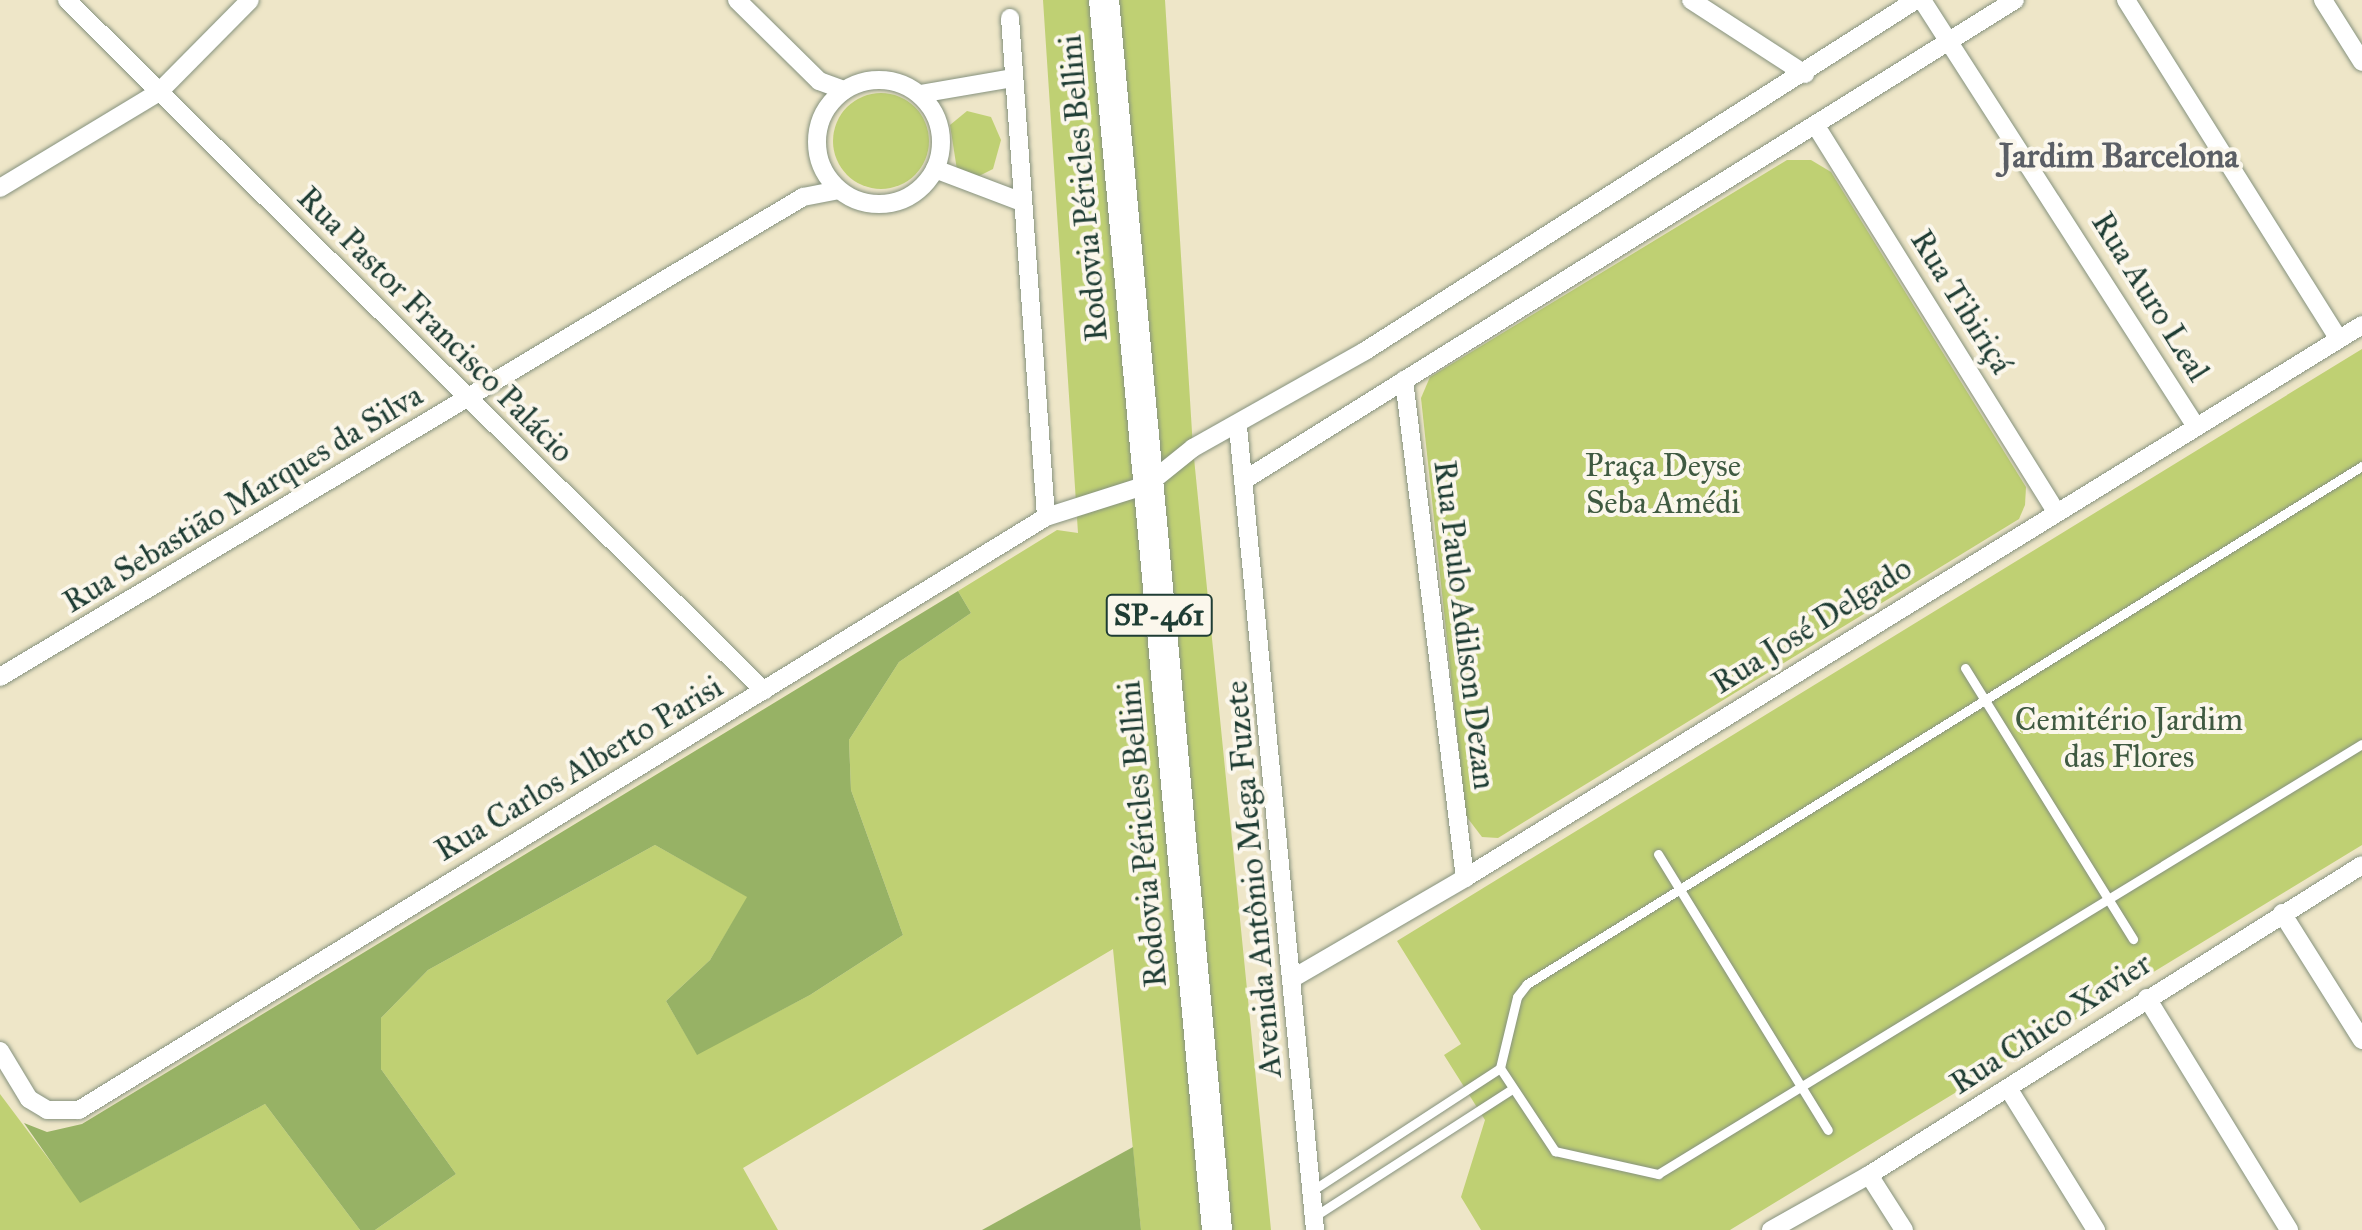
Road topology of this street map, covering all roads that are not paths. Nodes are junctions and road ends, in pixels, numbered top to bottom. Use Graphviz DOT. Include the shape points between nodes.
graph roads {
  1 [pos="67,0"];
  2 [pos="250,0"];
  3 [pos="737,0"];
  4 [pos="1104,0"];
  5 [pos="1691,0"];
  6 [pos="1919,0"];
  7 [pos="2015,0"];
  8 [pos="2126,0"];
  9 [pos="2323,0"];
  10 [pos="1010,18"];
  11 [pos="1951,40"];
  12 [pos="2362,62"];
  13 [pos="1805,74"];
  14 [pos="1014,78"];
  15 [pos="819,81"];
  16 [pos="844,90"];
  17 [pos="159,92"];
  18 [pos="920,94"];
  19 [pos="826,109"];
  20 [pos="1816,126"];
  21 [pos="821,167"];
  22 [pos="935,169"];
  23 [pos="0,188"];
  24 [pos="838,190"];
  25 [pos="803,197"];
  26 [pos="1022,202"];
  27 [pos="2362,325"];
  28 [pos="2338,338"];
  29 [pos="1404,380"];
  30 [pos="468,401"];
  31 [pos="2195,425"];
  32 [pos="1238,427"];
  33 [pos="2362,466"];
  34 [pos="1246,479"];
  35 [pos="1147,485"];
  36 [pos="2055,510"];
  37 [pos="1046,517"];
  38 [pos="1965,668"];
  39 [pos="0,677"];
  40 [pos="764,691"];
  41 [pos="1985,700"];
  42 [pos="2362,744"];
  43 [pos="1658,854"];
  44 [pos="2362,865"];
  45 [pos="1465,878"];
  46 [pos="1680,889"];
  47 [pos="2109,900"];
  48 [pos="2282,913"];
  49 [pos="2133,939"];
  50 [pos="1295,977"];
  51 [pos="2147,998"];
  52 [pos="2362,1040"];
  53 [pos="0,1051"];
  54 [pos="1500,1068"];
  55 [pos="2008,1088"];
  56 [pos="1512,1089"];
  57 [pos="1803,1090"];
  58 [pos="1828,1130"];
  59 [pos="1869,1175"];
  60 [pos="1313,1190"];
  61 [pos="1315,1223"];
  62 [pos="1217,1230"];
  63 [pos="1771,1230"];
  64 [pos="1904,1230"];
  65 [pos="2096,1230"];
  66 [pos="2289,1230"];
  1 -- 17 [label="street, Rua Pastor Francisco Palácio"];
  2 -- 17 [label="street"];
  3 -- 15 [label="street"];
  4 -- 35 [label="main road, Rodovia Péricles Bellini / SP-461"];
  5 -- 13 [label="street"];
  6 -- 11 [label="street, Rua Auro Leal"];
  6 -- 13 [label="street"];
  7 -- 11 [label="street"];
  8 -- 28 [label="street"];
  9 -- 12 [label="street"];
  10 -- 14 [label="street"];
  11 -- 20 [label="street"];
  11 -- 31 [label="street, Rua Auro Leal"];
  13 -- 32 [label="street"];
  14 -- 18 [label="street"];
  14 -- 26 [label="street"];
  15 -- 16 [label="street"];
  15 -- 19 [label="street"];
  16 -- 18 [label="street" via="869,80 896,82"];
  16 -- 19 [label="street"];
  17 -- 23 [label="street"];
  17 -- 30 [label="street, Rua Pastor Francisco Palácio"];
  18 -- 22 [label="street" via="940,129"];
  19 -- 21 [label="street" via="816,137"];
  20 -- 29 [label="street"];
  20 -- 36 [label="street, Rua Tibiriçá"];
  21 -- 24 [label="street"];
  21 -- 25 [label="street, Rua Sebastião Marques da Silva"];
  22 -- 24 [label="street" via="922,188 903,200 858,202"];
  22 -- 26 [label="street"];
  24 -- 25 [label="street, Rua Sebastião Marques da Silva"];
  25 -- 30 [label="street, Rua Sebastião Marques da Silva"];
  26 -- 37 [label="street"];
  27 -- 28 [label="street, Rua José Delgado"];
  28 -- 31 [label="street, Rua José Delgado"];
  29 -- 34 [label="street"];
  29 -- 45 [label="street, Rua Paulo Adilson Dezan"];
  30 -- 39 [label="street, Rua Sebastião Marques da Silva"];
  30 -- 40 [label="street, Rua Pastor Francisco Palácio"];
  31 -- 36 [label="street, Rua José Delgado"];
  32 -- 34 [label="street, Avenida Antônio Mega Fuzete"];
  32 -- 35 [label="street" via="1193,448"];
  33 -- 41 [label="lane"];
  34 -- 50 [label="street, Avenida Antônio Mega Fuzete"];
  35 -- 37 [label="street, Rua Carlos Alberto Parisi"];
  35 -- 62 [label="main road, Rodovia Péricles Bellini / SP-461"];
  36 -- 45 [label="street, Rua José Delgado"];
  37 -- 40 [label="street, Rua Carlos Alberto Parisi"];
  38 -- 41 [label="lane"];
  40 -- 53 [label="street, Rua Carlos Alberto Parisi" via="79,1110 47,1110 29,1099"];
  41 -- 46 [label="lane"];
  41 -- 47 [label="lane"];
  42 -- 47 [label="lane"];
  43 -- 46 [label="lane"];
  44 -- 48 [label="street, Rua Chico Xavier"];
  45 -- 50 [label="street, Rua José Delgado"];
  46 -- 54 [label="lane" via="1521,990"];
  46 -- 57 [label="lane"];
  47 -- 49 [label="lane"];
  47 -- 57 [label="lane"];
  48 -- 51 [label="street, Rua Chico Xavier"];
  48 -- 52 [label="street"];
  50 -- 60 [label="street, Avenida Antônio Mega Fuzete"];
  51 -- 55 [label="street, Rua Chico Xavier"];
  51 -- 66 [label="street"];
  54 -- 56 [label="lane"];
  54 -- 60 [label="lane"];
  55 -- 59 [label="street, Rua Chico Xavier"];
  55 -- 65 [label="street"];
  56 -- 57 [label="lane" via="1555,1151 1644,1175 1669,1169"];
  56 -- 61 [label="lane"];
  57 -- 58 [label="lane"];
  59 -- 63 [label="street, Rua Chico Xavier"];
  59 -- 64 [label="street"];
  60 -- 61 [label="street, Avenida Antônio Mega Fuzete"];
}
